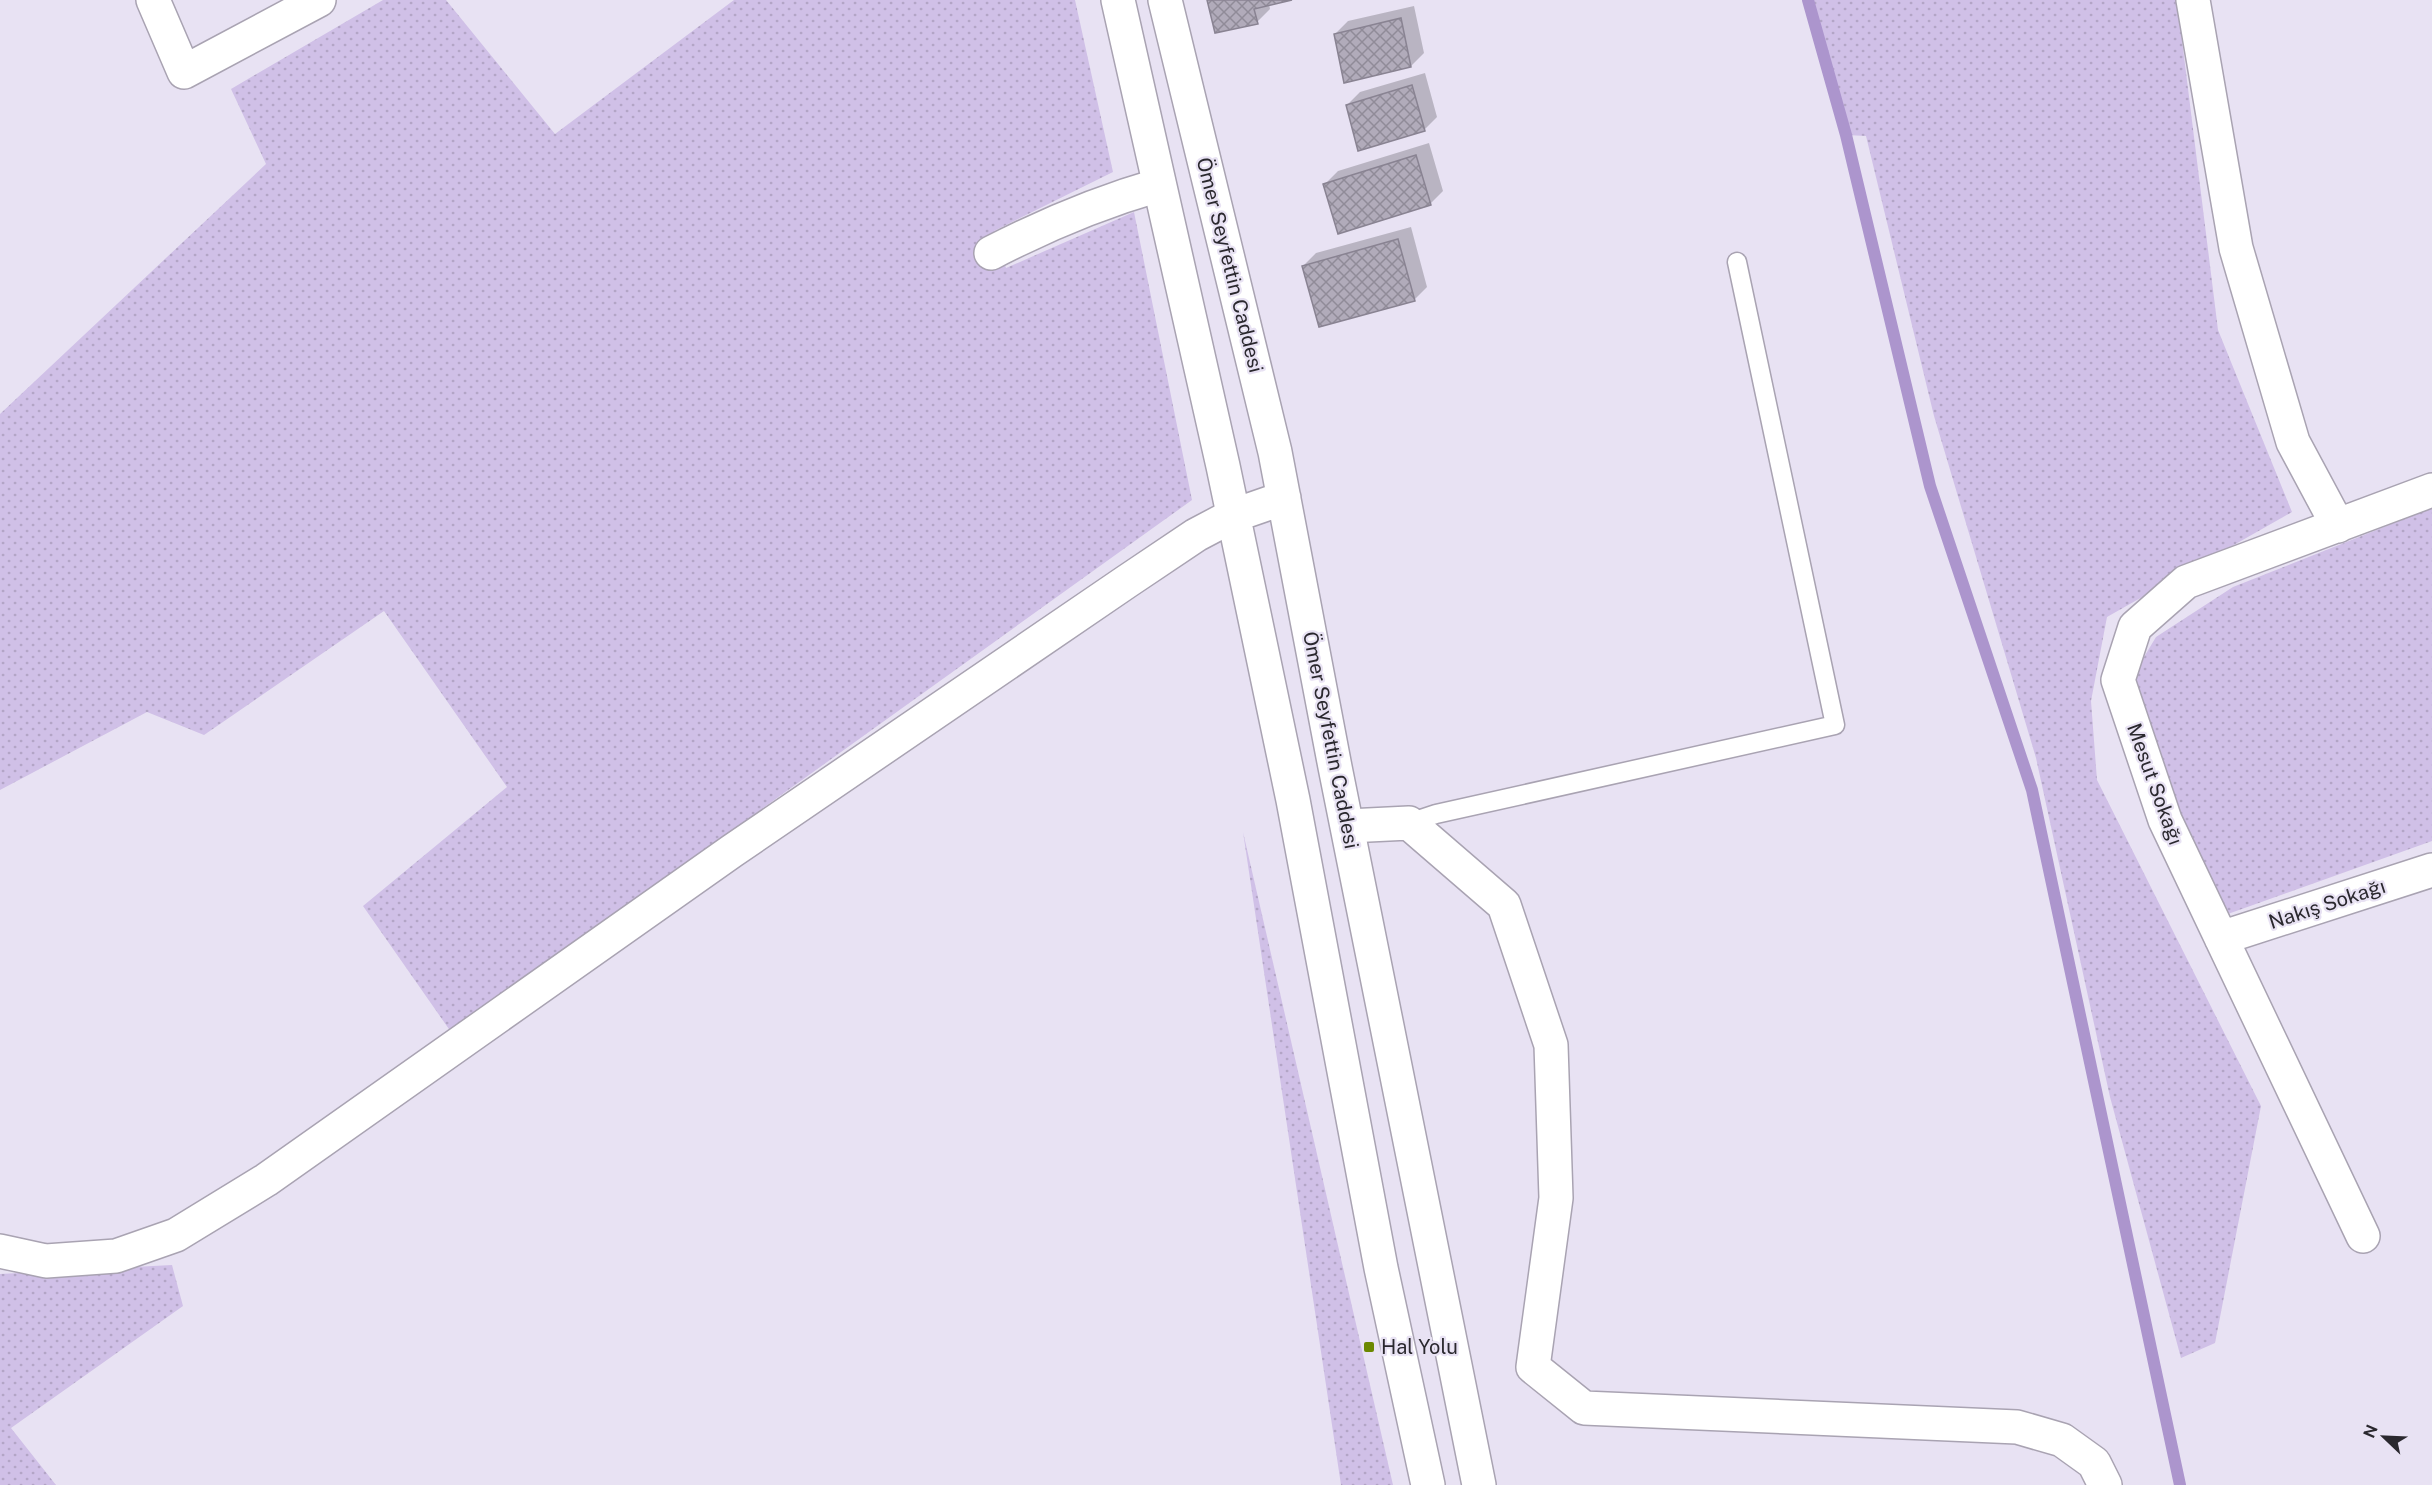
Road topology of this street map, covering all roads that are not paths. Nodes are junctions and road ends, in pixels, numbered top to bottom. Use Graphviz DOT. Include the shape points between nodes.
graph roads {
  1 [pos="153,0"];
  2 [pos="319,0"];
  3 [pos="1118,0"];
  4 [pos="1165,0"];
  5 [pos="2193,0"];
  6 [pos="1159,185"];
  7 [pos="991,253"];
  8 [pos="1737,262"];
  9 [pos="2432,490"];
  10 [pos="1284,498"];
  11 [pos="1232,516"];
  12 [pos="2338,526"];
  13 [pos="1409,823"];
  14 [pos="1348,826"];
  15 [pos="2432,870"];
  16 [pos="2221,938"];
  17 [pos="2363,1236"];
  18 [pos="0,1251"];
  19 [pos="1428,1485"];
  20 [pos="1479,1485"];
  21 [pos="2104,1485"];
  1 -- 2 [label="street" via="184,72"];
  3 -- 6 [label="street"];
  4 -- 10 [label="street, Ömer Seyfettin Caddesi"];
  5 -- 12 [label="street" via="2236,248 2293,442"];
  6 -- 7 [label="street" via="1047,224"];
  6 -- 11 [label="street"];
  8 -- 13 [label="lane" via="1835,725"];
  9 -- 12 [label="street, Mesut Sokağı"];
  10 -- 11 [label="street"];
  10 -- 14 [label="street, Ömer Seyfettin Caddesi"];
  11 -- 18 [label="street" via="1196,535 732,851 266,1180 176,1235 116,1256 46,1261"];
  11 -- 19 [label="street" via="1293,800 1381,1268"];
  12 -- 16 [label="street, Mesut Sokağı" via="2186,582 2135,627 2118,680 2165,820"];
  13 -- 14 [label="street"];
  13 -- 21 [label="street" via="1504,905 1551,1045 1556,1198 1533,1367 1584,1408 2017,1427 2062,1440 2094,1463"];
  14 -- 20 [label="street, Ömer Seyfettin Caddesi"];
  15 -- 16 [label="street, Nakış Sokağı"];
  16 -- 17 [label="street, Mesut Sokağı"];
}
